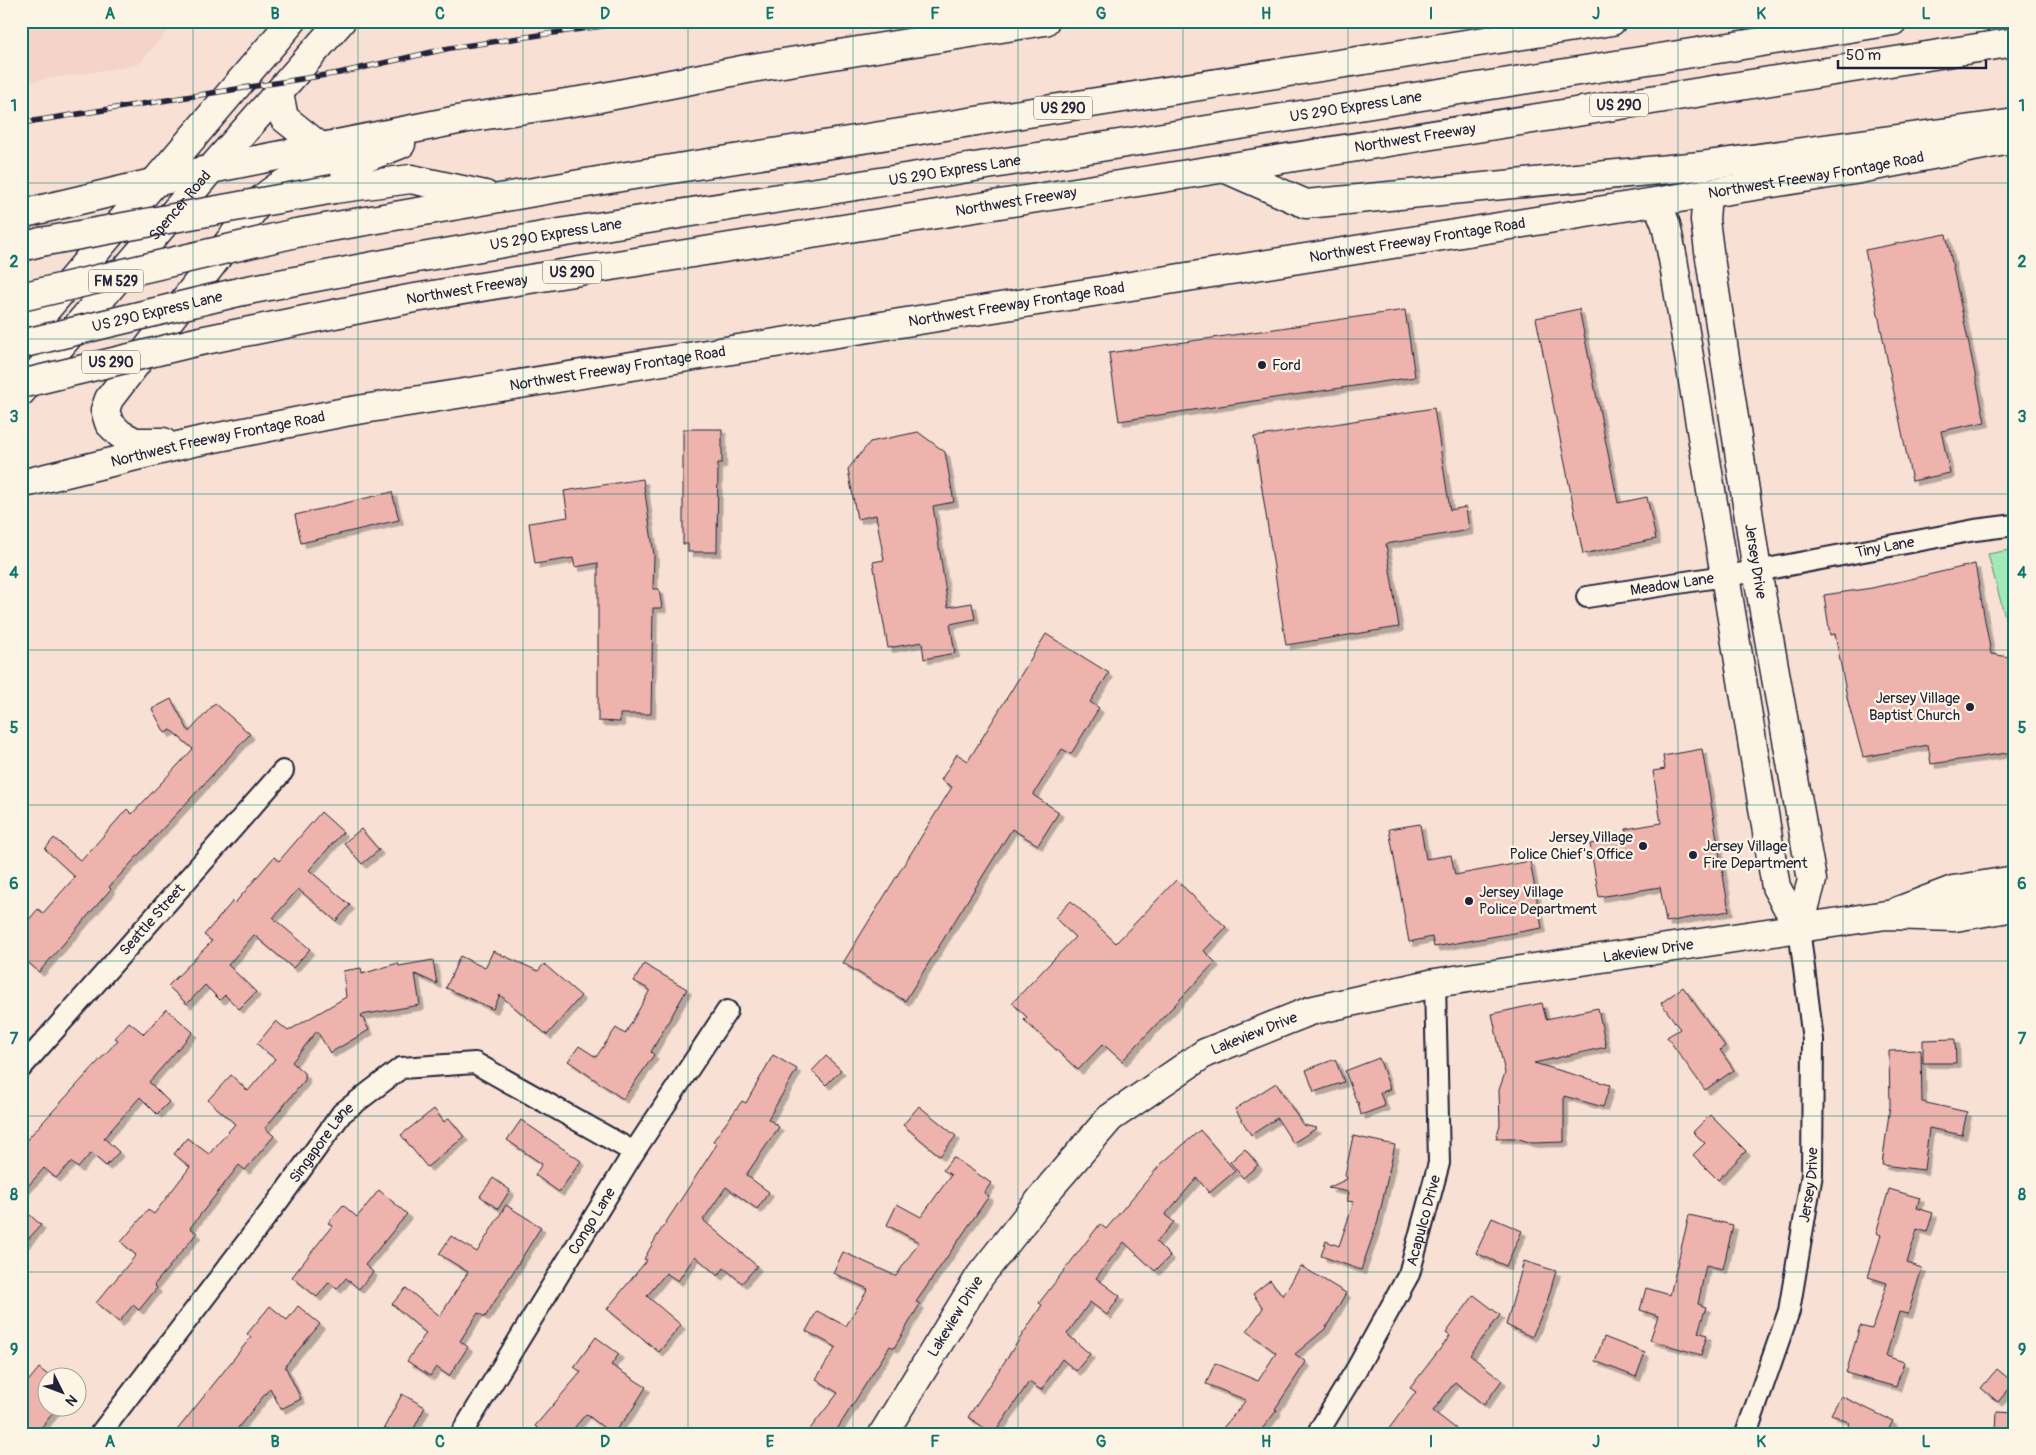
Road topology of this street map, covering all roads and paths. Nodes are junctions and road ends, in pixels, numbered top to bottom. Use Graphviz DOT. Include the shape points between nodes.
graph roads {
  1 [pos="292,21"];
  2 [pos="342,21"];
  3 [pos="1045,21"];
  4 [pos="1893,21"];
  5 [pos="1598,23"];
  6 [pos="2015,42"];
  7 [pos="279,93"];
  8 [pos="472,117"];
  9 [pos="2015,123"];
  10 [pos="2015,139"];
  11 [pos="319,146"];
  12 [pos="1224,168"];
  13 [pos="211,169"];
  14 [pos="156,182"];
  15 [pos="1708,194"];
  16 [pos="498,198"];
  17 [pos="1657,202"];
  18 [pos="21,214"];
  19 [pos="31,244"];
  20 [pos="21,297"];
  21 [pos="21,339"];
  22 [pos="21,344"];
  23 [pos="21,384"];
  24 [pos="21,392"];
  25 [pos="194,442"];
  26 [pos="21,484"];
  27 [pos="2015,524"];
  28 [pos="1757,571"];
  29 [pos="1726,576"];
  30 [pos="1587,597"];
  31 [pos="283,771"];
  32 [pos="2015,880"];
  33 [pos="2015,908"];
  34 [pos="1886,916"];
  35 [pos="1799,928"];
  36 [pos="1435,983"];
  37 [pos="727,1011"];
  38 [pos="21,1068"];
  39 [pos="634,1152"];
  40 [pos="100,1434"];
  41 [pos="460,1434"];
  42 [pos="883,1434"];
  43 [pos="1317,1434"];
  44 [pos="1746,1434"];
  1 -- 14 [label="main road, FM 529"];
  2 -- 7 [label="main road, Spencer Road / FM 529"];
  3 -- 8 [label="main road"];
  4 -- 22 [label="main road, US 290 Express Lane, bridge" via="405,260 243,291"];
  5 -- 16 [label="main road, US 290"];
  6 -- 12 [label="main road, Northwest Freeway / US 290"];
  7 -- 11 [label="main road" via="284,118"];
  7 -- 13 [label="main road, Spencer Road / FM 529"];
  8 -- 11 [label="main road"];
  8 -- 25 [label="main road" via="346,164 293,178 261,200 109,399 105,410 109,423 135,442"];
  9 -- 12 [label="main road" via="1700,166 1306,204"];
  10 -- 15 [label="main road, Northwest Freeway Frontage Road"];
  11 -- 13 [label="main road"];
  12 -- 23 [label="main road, Northwest Freeway / US 290, bridge" via="409,299 200,341"];
  13 -- 14 [label="main road"];
  13 -- 24 [label="main road, Spencer Road / FM 529"];
  14 -- 18 [label="main road"];
  14 -- 21 [label="main road, FM 529"];
  15 -- 17 [label="main road, Northwest Freeway Frontage Road"];
  15 -- 28 [label="main road, Jersey Drive" via="1705,220 1708,244"];
  16 -- 19 [label="main road, bridge" via="411,179 334,189"];
  16 -- 20 [label="main road, US 290, bridge" via="296,233"];
  17 -- 25 [label="main road, Northwest Freeway Frontage Road" via="345,412"];
  17 -- 29 [label="main road, Jersey Drive" via="1673,259"];
  25 -- 26 [label="main road, Northwest Freeway Frontage Road"];
  27 -- 28 [label="street, Tiny Lane"];
  28 -- 29 [label="street, Meadow Lane"];
  28 -- 35 [label="main road, Jersey Drive" via="1812,880"];
  29 -- 30 [label="street, Meadow Lane"];
  29 -- 35 [label="main road, Jersey Drive" via="1776,887"];
  31 -- 38 [label="street, Seattle Street"];
  32 -- 34 [label="main road" via="1953,890"];
  33 -- 34 [label="main road" via="1955,917"];
  34 -- 35 [label="main road, Lakeview Drive"];
  35 -- 36 [label="main road, Lakeview Drive"];
  35 -- 44 [label="street, Jersey Drive" via="1813,1040 1812,1174 1789,1311"];
  36 -- 42 [label="main road, Lakeview Drive" via="1310,1011 1205,1053 1110,1118 980,1276"];
  36 -- 43 [label="street, Acapulco Drive" via="1439,1163 1409,1274"];
  37 -- 39 [label="street, Congo Lane"];
  39 -- 40 [label="street, Singapore Lane" via="475,1063 401,1068 342,1113"];
  39 -- 41 [label="street, Congo Lane"];
}
